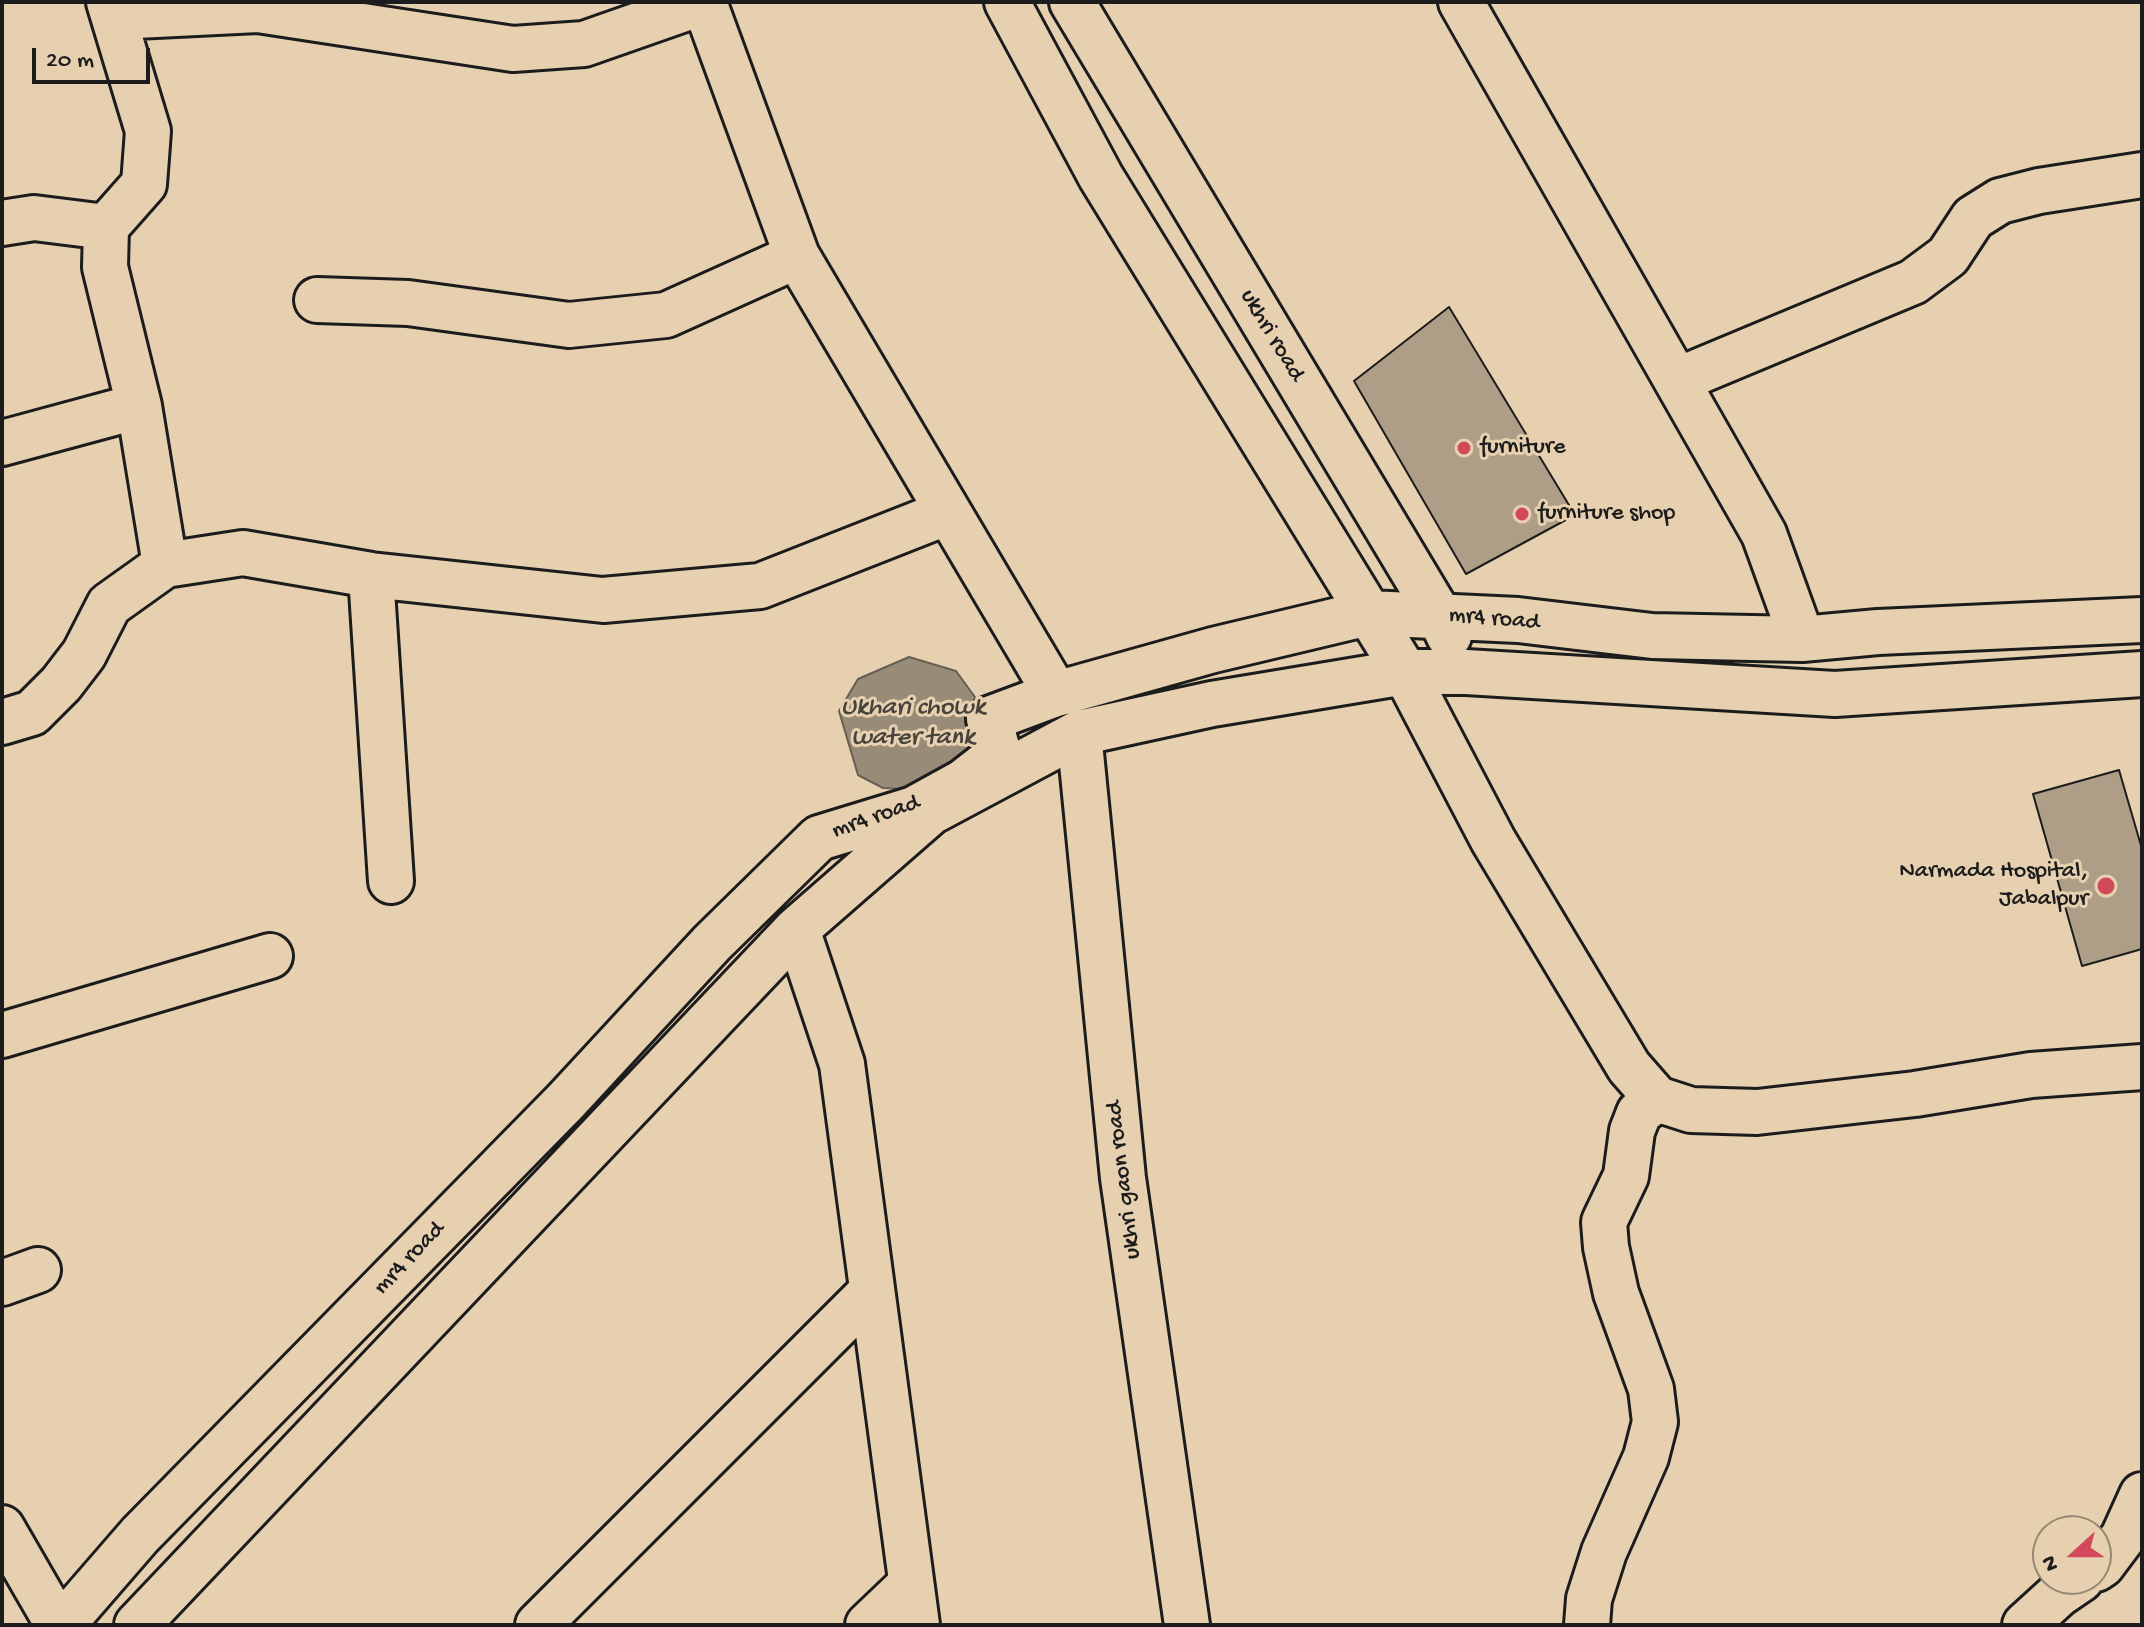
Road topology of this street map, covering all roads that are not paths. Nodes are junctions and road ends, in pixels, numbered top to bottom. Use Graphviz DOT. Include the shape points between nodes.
graph roads {
  1 [pos="704,2"];
  2 [pos="1007,2"];
  3 [pos="1072,2"];
  4 [pos="1461,2"];
  5 [pos="112,9"];
  6 [pos="2142,175"];
  7 [pos="2,223"];
  8 [pos="106,227"];
  9 [pos="797,256"];
  10 [pos="317,300"];
  11 [pos="1678,380"];
  12 [pos="139,406"];
  13 [pos="2,443"];
  14 [pos="948,512"];
  15 [pos="165,565"];
  16 [pos="371,575"];
  17 [pos="1368,613"];
  18 [pos="1439,615"];
  19 [pos="2142,620"];
  20 [pos="1802,639"];
  21 [pos="1405,672"];
  22 [pos="1466,672"];
  23 [pos="2142,674"];
  24 [pos="1056,694"];
  25 [pos="2,722"];
  26 [pos="1079,733"];
  27 [pos="391,881"];
  28 [pos="797,929"];
  29 [pos="270,956"];
  30 [pos="2,1035"];
  31 [pos="2142,1067"];
  32 [pos="1657,1099"];
  33 [pos="872,1291"];
  34 [pos="2142,1495"];
  35 [pos="2,1528"];
  36 [pos="2112,1552"];
  37 [pos="2058,1595"];
  38 [pos="914,1604"];
  39 [pos="60,1625"];
  40 [pos="137,1625"];
  41 [pos="538,1625"];
  42 [pos="868,1625"];
  43 [pos="1187,1625"];
  44 [pos="1587,1625"];
  45 [pos="2025,1625"];
  1 -- 5 [label="street" via="584,44 513,49 258,10"];
  1 -- 9 [label="street"];
  2 -- 17 [label="street" via="1101,177"];
  3 -- 18 [label="street, ukhri road"];
  4 -- 11 [label="street"];
  5 -- 8 [label="street" via="148,131 144,184"];
  6 -- 11 [label="street" via="2000,201 1973,218 1948,256 1913,282"];
  7 -- 8 [label="street" via="34,218"];
  8 -- 12 [label="street" via="105,267"];
  9 -- 10 [label="street" via="666,315 569,325 408,303"];
  9 -- 14 [label="street"];
  11 -- 20 [label="street" via="1764,534"];
  12 -- 13 [label="street"];
  12 -- 15 [label="street"];
  14 -- 16 [label="street" via="760,586 603,600"];
  14 -- 24 [label="street"];
  15 -- 16 [label="street" via="243,553"];
  15 -- 25 [label="street" via="109,605 84,654 32,713"];
  16 -- 27 [label="street"];
  17 -- 18 [label="street, mr4 road"];
  17 -- 21 [label="street"];
  17 -- 24 [label="street, mr4 road"];
  18 -- 20 [label="street, mr4 road" via="1652,636"];
  18 -- 22 [label="street, ukhri road"];
  19 -- 20 [label="street, mr4 road"];
  21 -- 22 [label="street, mr4 road"];
  21 -- 26 [label="street, mr4 road" via="1212,704"];
  21 -- 32 [label="street" via="1493,840 1629,1067"];
  22 -- 23 [label="street, mr4 road" via="1835,694"];
  24 -- 39 [label="street, mr4 road" via="989,719 999,754 963,782 914,809 819,838 140,1535"];
  26 -- 28 [label="street, mr4 road" via="931,812"];
  26 -- 43 [label="street, ukhri gaon road" via="1123,1178"];
  28 -- 33 [label="street" via="842,1064"];
  28 -- 40 [label="street, mr4 road"];
  29 -- 30 [label="street"];
  31 -- 32 [label="street" via="2031,1075 1757,1112 1691,1110"];
  32 -- 44 [label="street" via="1639,1113 1626,1176 1604,1222 1616,1293 1651,1389 1655,1422 1646,1457 1604,1552"];
  33 -- 38 [label="street"];
  33 -- 41 [label="street"];
  34 -- 36 [label="street"];
  35 -- 39 [label="street"];
  37 -- 45 [label="street"];
  38 -- 42 [label="street"];
}
